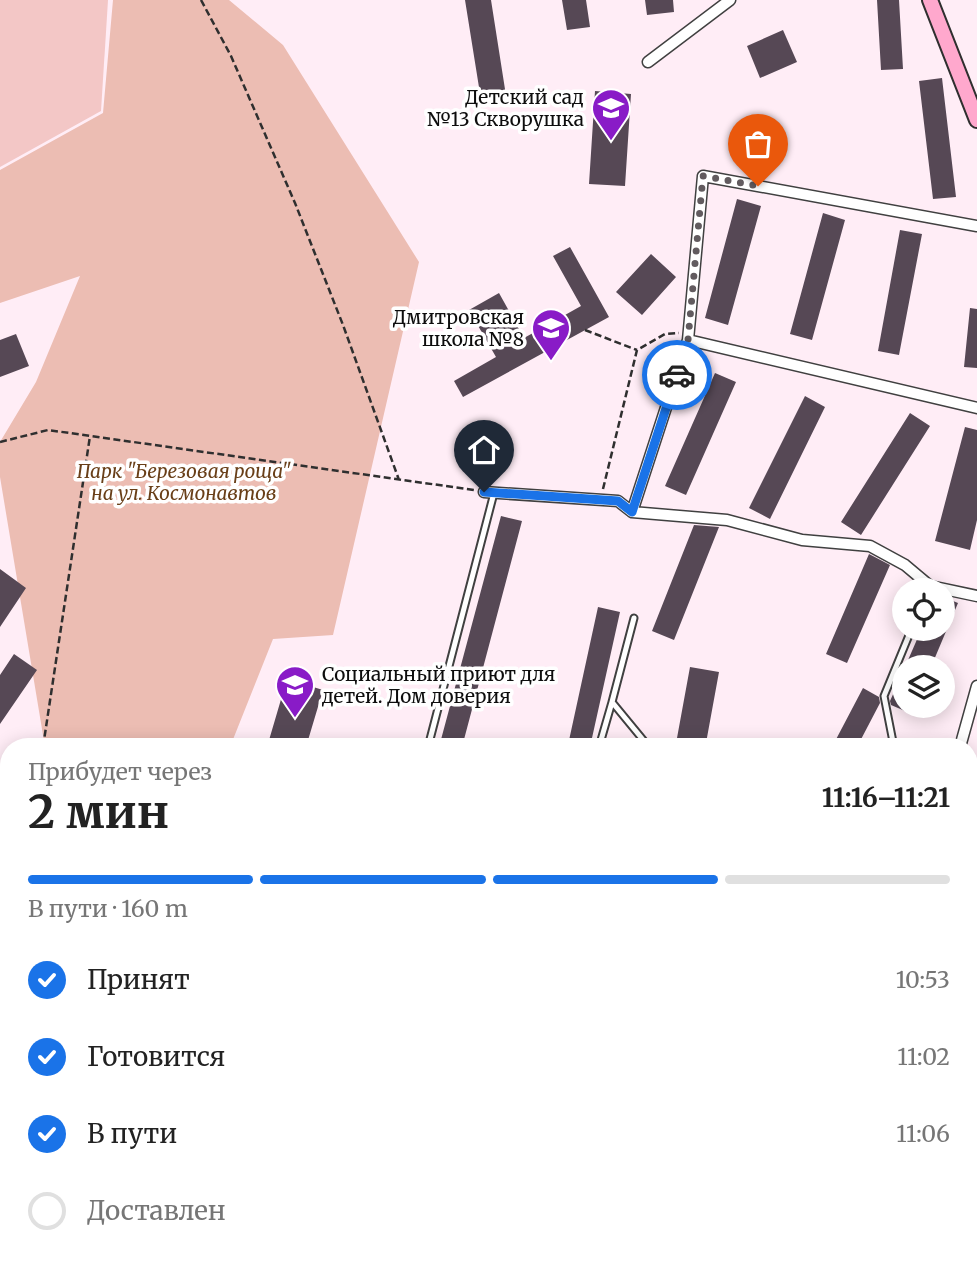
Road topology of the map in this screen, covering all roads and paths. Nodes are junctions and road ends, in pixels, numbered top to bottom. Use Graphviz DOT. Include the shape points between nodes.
graph roads {
  1 [pos="201,0"];
  2 [pos="730,0"];
  3 [pos="930,0"];
  4 [pos="648,62"];
  5 [pos="977,120"];
  6 [pos="977,226"];
  7 [pos="584,330"];
  8 [pos="688,340"];
  9 [pos="637,350"];
  10 [pos="977,408"];
  11 [pos="90,436"];
  12 [pos="0,442"];
  13 [pos="400,480"];
  14 [pos="489,492"];
  15 [pos="600,500"];
  16 [pos="632,512"];
  17 [pos="919,578"];
  18 [pos="955,592"];
  19 [pos="977,596"];
  20 [pos="634,618"];
  21 [pos="907,641"];
  22 [pos="977,686"];
  23 [pos="612,702"];
  24 [pos="44,738"];
  25 [pos="430,738"];
  26 [pos="601,738"];
  27 [pos="642,738"];
  28 [pos="892,738"];
  29 [pos="963,738"];
  1 -- 13 [label="path" via="232,56 295,203"];
  2 -- 4 [label="street"];
  3 -- 5 [label="main road"];
  6 -- 8 [label="street" via="703,176"];
  7 -- 9 [label="path"];
  8 -- 9 [label="path" via="684,332 665,334"];
  8 -- 10 [label="street"];
  8 -- 16 [label="street"];
  9 -- 15 [label="path"];
  11 -- 12 [label="path" via="48,430"];
  11 -- 13 [label="path"];
  11 -- 24 [label="path"];
  13 -- 14 [label="path"];
  14 -- 15 [label="street"];
  14 -- 25 [label="lane"];
  15 -- 16 [label="street" via="618,501"];
  16 -- 17 [label="street" via="727,520 802,540 870,547 905,565"];
  18 -- 19 [label="street"];
  20 -- 23 [label="lane"];
  21 -- 28 [label="lane" via="884,696"];
  22 -- 29 [label="street"];
  23 -- 26 [label="lane"];
  23 -- 27 [label="lane"];
}
